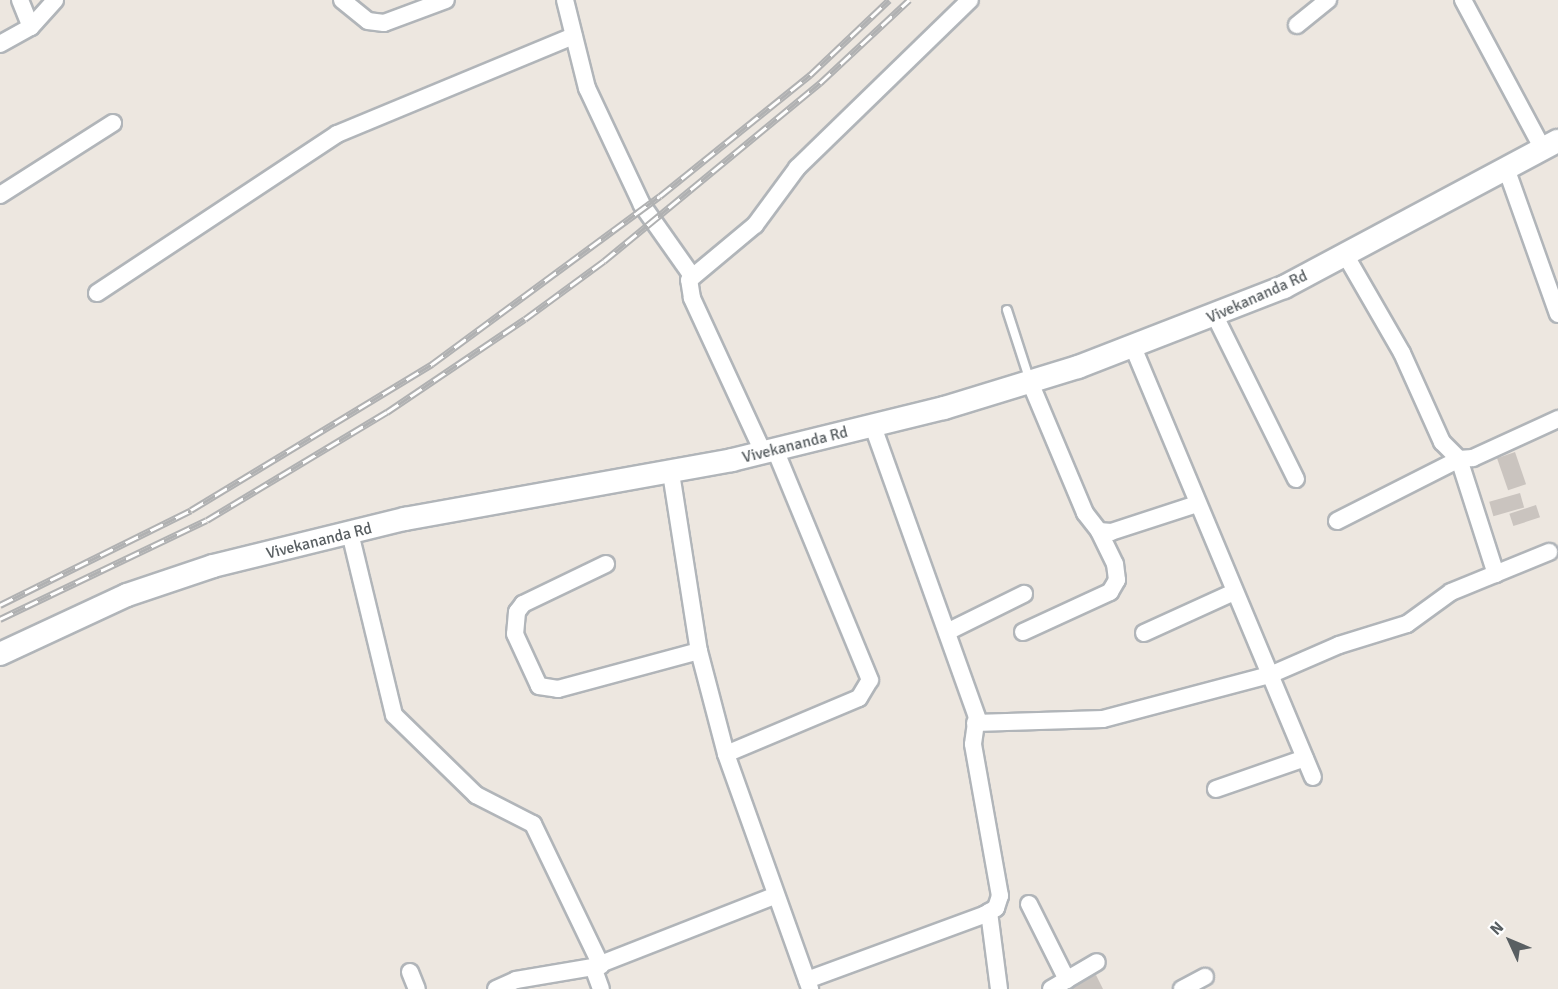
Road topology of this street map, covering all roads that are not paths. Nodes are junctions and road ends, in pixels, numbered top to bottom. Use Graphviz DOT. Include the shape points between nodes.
graph roads {
  1 [pos="20,0"];
  2 [pos="55,0"];
  3 [pos="342,0"];
  4 [pos="446,0"];
  5 [pos="565,0"];
  6 [pos="970,0"];
  7 [pos="1328,0"];
  8 [pos="1463,0"];
  9 [pos="1297,25"];
  10 [pos="31,27"];
  11 [pos="574,36"];
  12 [pos="0,44"];
  13 [pos="113,123"];
  14 [pos="1550,145"];
  15 [pos="1506,168"];
  16 [pos="0,195"];
  17 [pos="1346,256"];
  18 [pos="692,276"];
  19 [pos="98,293"];
  20 [pos="1007,310"];
  21 [pos="1558,314"];
  22 [pos="1215,316"];
  23 [pos="1132,347"];
  24 [pos="1030,382"];
  25 [pos="1558,419"];
  26 [pos="873,426"];
  27 [pos="769,451"];
  28 [pos="1459,459"];
  29 [pos="671,473"];
  30 [pos="1296,479"];
  31 [pos="1197,504"];
  32 [pos="1337,521"];
  33 [pos="1099,531"];
  34 [pos="350,533"];
  35 [pos="1549,552"];
  36 [pos="606,564"];
  37 [pos="1496,574"];
  38 [pos="1234,592"];
  39 [pos="1024,594"];
  40 [pos="947,632"];
  41 [pos="1023,632"];
  42 [pos="1144,633"];
  43 [pos="699,651"];
  44 [pos="0,654"];
  45 [pos="1270,675"];
  46 [pos="975,723"];
  47 [pos="726,754"];
  48 [pos="1305,758"];
  49 [pos="1313,777"];
  50 [pos="1216,789"];
  51 [pos="774,896"];
  52 [pos="1029,904"];
  53 [pos="989,912"];
  54 [pos="1097,962"];
  55 [pos="597,966"];
  56 [pos="410,972"];
  57 [pos="1205,977"];
  58 [pos="1067,980"];
  59 [pos="809,985"];
  60 [pos="417,989"];
  61 [pos="496,989"];
  62 [pos="601,989"];
  63 [pos="999,989"];
  64 [pos="1051,989"];
  65 [pos="1182,989"];
  1 -- 10 [label="street"];
  2 -- 10 [label="street"];
  3 -- 4 [label="street" via="369,21 384,23"];
  5 -- 11 [label="street"];
  6 -- 18 [label="street" via="798,168 755,225"];
  7 -- 9 [label="street"];
  8 -- 14 [label="street"];
  10 -- 12 [label="street"];
  11 -- 18 [label="street" via="587,88 642,205"];
  11 -- 19 [label="street" via="337,134"];
  13 -- 16 [label="street"];
  14 -- 15 [label="street, Vivekananda Rd"];
  15 -- 17 [label="street, Vivekananda Rd"];
  15 -- 21 [label="street"];
  17 -- 22 [label="street, Vivekananda Rd"];
  17 -- 28 [label="street" via="1402,352 1442,442"];
  18 -- 27 [label="street" via="688,287 692,298"];
  20 -- 24 [label="lane"];
  22 -- 23 [label="street, Vivekananda Rd"];
  22 -- 30 [label="street"];
  23 -- 24 [label="street, Vivekananda Rd"];
  23 -- 31 [label="street"];
  24 -- 26 [label="street, Vivekananda Rd"];
  24 -- 33 [label="street" via="1086,513"];
  25 -- 28 [label="street" via="1473,458"];
  26 -- 27 [label="street, Vivekananda Rd"];
  26 -- 40 [label="street"];
  27 -- 29 [label="street, Vivekananda Rd"];
  27 -- 47 [label="street" via="870,680 859,698"];
  28 -- 32 [label="street"];
  28 -- 37 [label="street"];
  29 -- 34 [label="street, Vivekananda Rd"];
  29 -- 43 [label="street"];
  31 -- 33 [label="street" via="1111,532"];
  31 -- 38 [label="street"];
  33 -- 41 [label="street" via="1115,564 1117,580 1110,592"];
  34 -- 44 [label="street, Vivekananda Rd" via="173,578 76,616"];
  34 -- 55 [label="street" via="394,715 476,795 533,824"];
  35 -- 37 [label="street"];
  36 -- 43 [label="street" via="523,604 517,612 515,634 539,686 558,689"];
  37 -- 45 [label="street" via="1451,592 1407,624 1339,645"];
  38 -- 42 [label="street"];
  38 -- 45 [label="street"];
  39 -- 40 [label="street"];
  40 -- 46 [label="street"];
  43 -- 47 [label="street"];
  45 -- 46 [label="street" via="1103,719"];
  45 -- 48 [label="street"];
  46 -- 53 [label="street" via="973,744 1000,896"];
  47 -- 51 [label="street"];
  48 -- 49 [label="street"];
  48 -- 50 [label="street"];
  51 -- 55 [label="street"];
  51 -- 59 [label="street"];
  52 -- 58 [label="street"];
  53 -- 59 [label="street"];
  53 -- 63 [label="street"];
  54 -- 58 [label="street"];
  55 -- 61 [label="street" via="516,980"];
  55 -- 62 [label="street"];
  56 -- 60 [label="street"];
  57 -- 65 [label="street"];
  58 -- 64 [label="street"];
}
